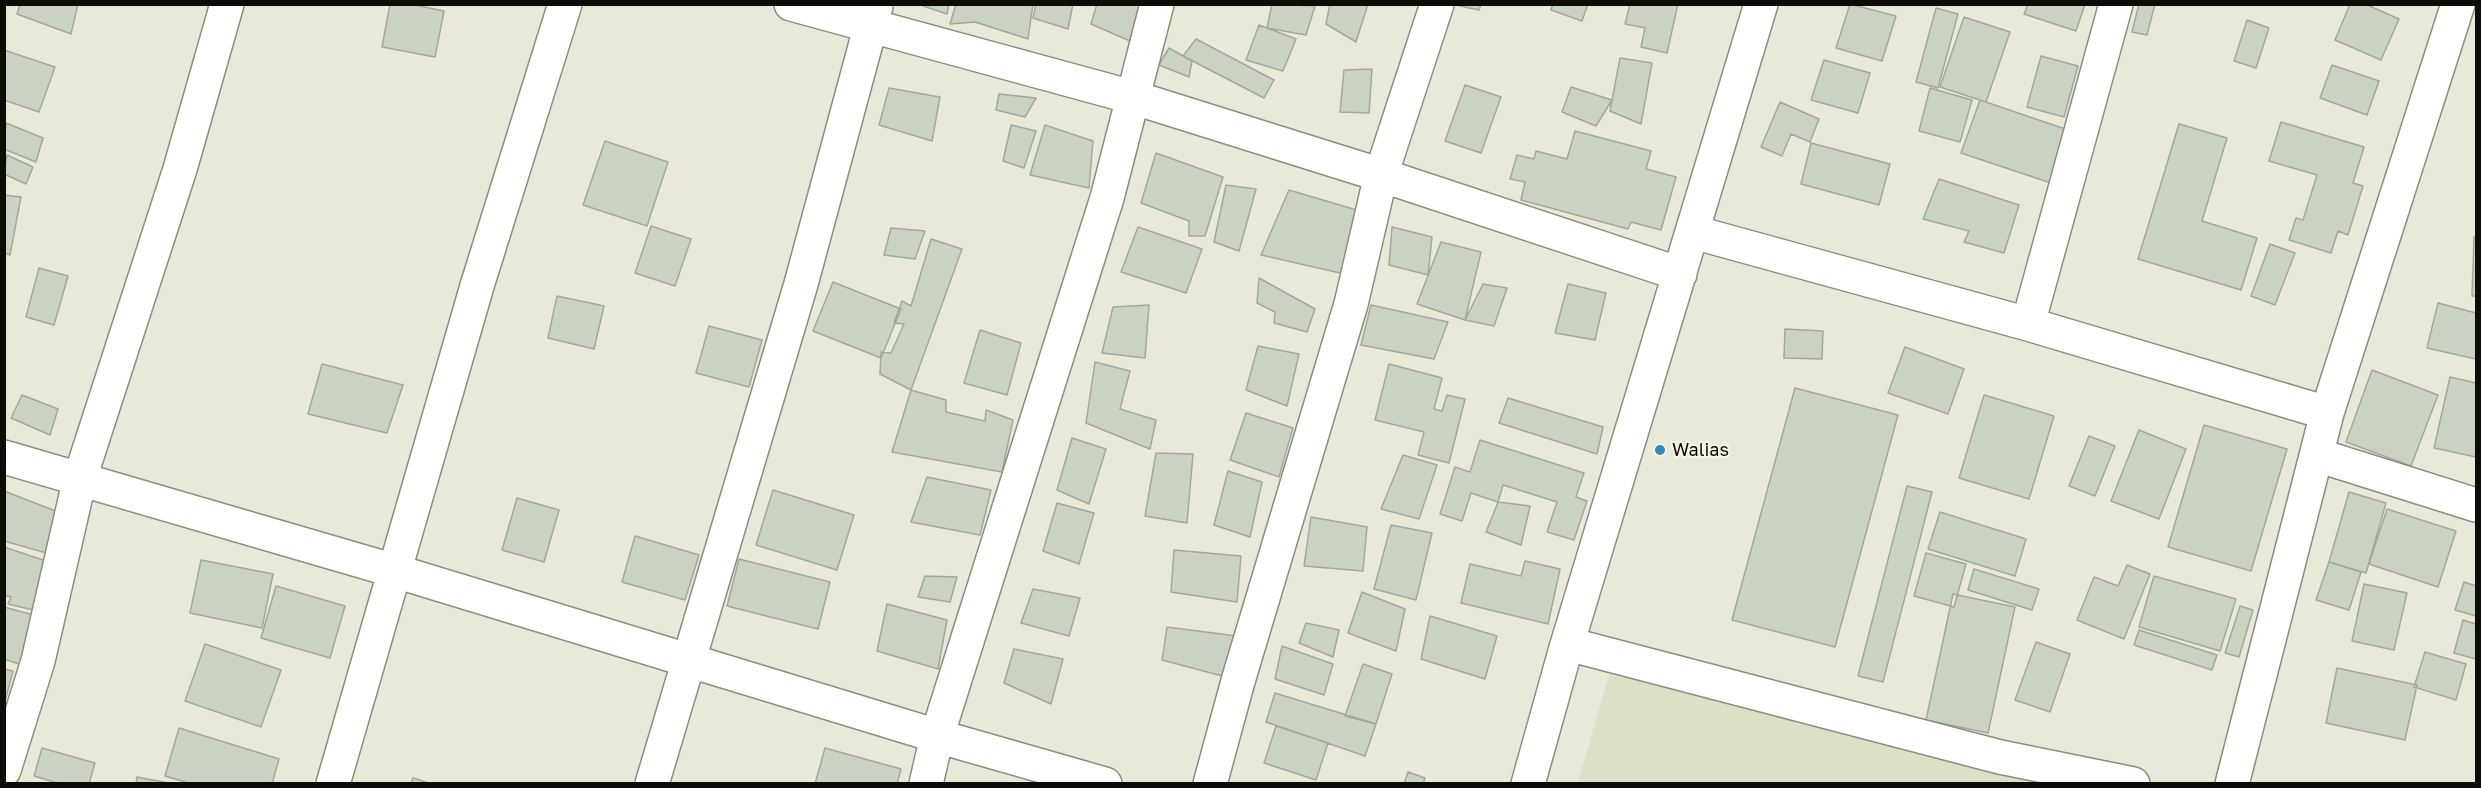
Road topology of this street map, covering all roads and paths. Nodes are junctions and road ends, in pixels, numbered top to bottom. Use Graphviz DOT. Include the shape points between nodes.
graph roads {
  1 [pos="227,4"];
  2 [pos="565,4"];
  3 [pos="791,4"];
  4 [pos="1157,4"];
  5 [pos="1437,4"];
  6 [pos="1761,4"];
  7 [pos="2115,4"];
  8 [pos="2458,4"];
  9 [pos="873,15"];
  10 [pos="1132,97"];
  11 [pos="1381,175"];
  12 [pos="1693,232"];
  13 [pos="1680,274"];
  14 [pos="2028,324"];
  15 [pos="2327,413"];
  16 [pos="2317,455"];
  17 [pos="4,457"];
  18 [pos="80,478"];
  19 [pos="2476,505"];
  20 [pos="395,571"];
  21 [pos="1568,644"];
  22 [pos="690,661"];
  23 [pos="937,736"];
  24 [pos="4,770"];
  25 [pos="333,783"];
  26 [pos="652,783"];
  27 [pos="926,783"];
  28 [pos="1105,783"];
  29 [pos="1210,783"];
  30 [pos="1528,783"];
  31 [pos="2133,783"];
  32 [pos="2232,783"];
  1 -- 18 [label="street" via="180,170"];
  2 -- 20 [label="street" via="477,286"];
  3 -- 9 [label="street"];
  4 -- 10 [label="street"];
  5 -- 11 [label="street"];
  6 -- 12 [label="street"];
  7 -- 14 [label="street"];
  8 -- 15 [label="street"];
  9 -- 10 [label="street"];
  9 -- 22 [label="street" via="804,273"];
  10 -- 11 [label="street"];
  10 -- 23 [label="street" via="1107,198"];
  11 -- 13 [label="street"];
  11 -- 29 [label="street" via="1351,304"];
  12 -- 13 [label="street"];
  12 -- 14 [label="street"];
  13 -- 21 [label="street"];
  14 -- 15 [label="street"];
  15 -- 16 [label="street"];
  16 -- 19 [label="street"];
  16 -- 32 [label="street"];
  17 -- 18 [label="street"];
  18 -- 20 [label="street"];
  18 -- 24 [label="street" via="38,662"];
  20 -- 22 [label="street"];
  20 -- 25 [label="street"];
  21 -- 30 [label="street"];
  21 -- 31 [label="street" via="2000,757"];
  22 -- 23 [label="street"];
  22 -- 26 [label="street"];
  23 -- 27 [label="street"];
  23 -- 28 [label="street"];
}
